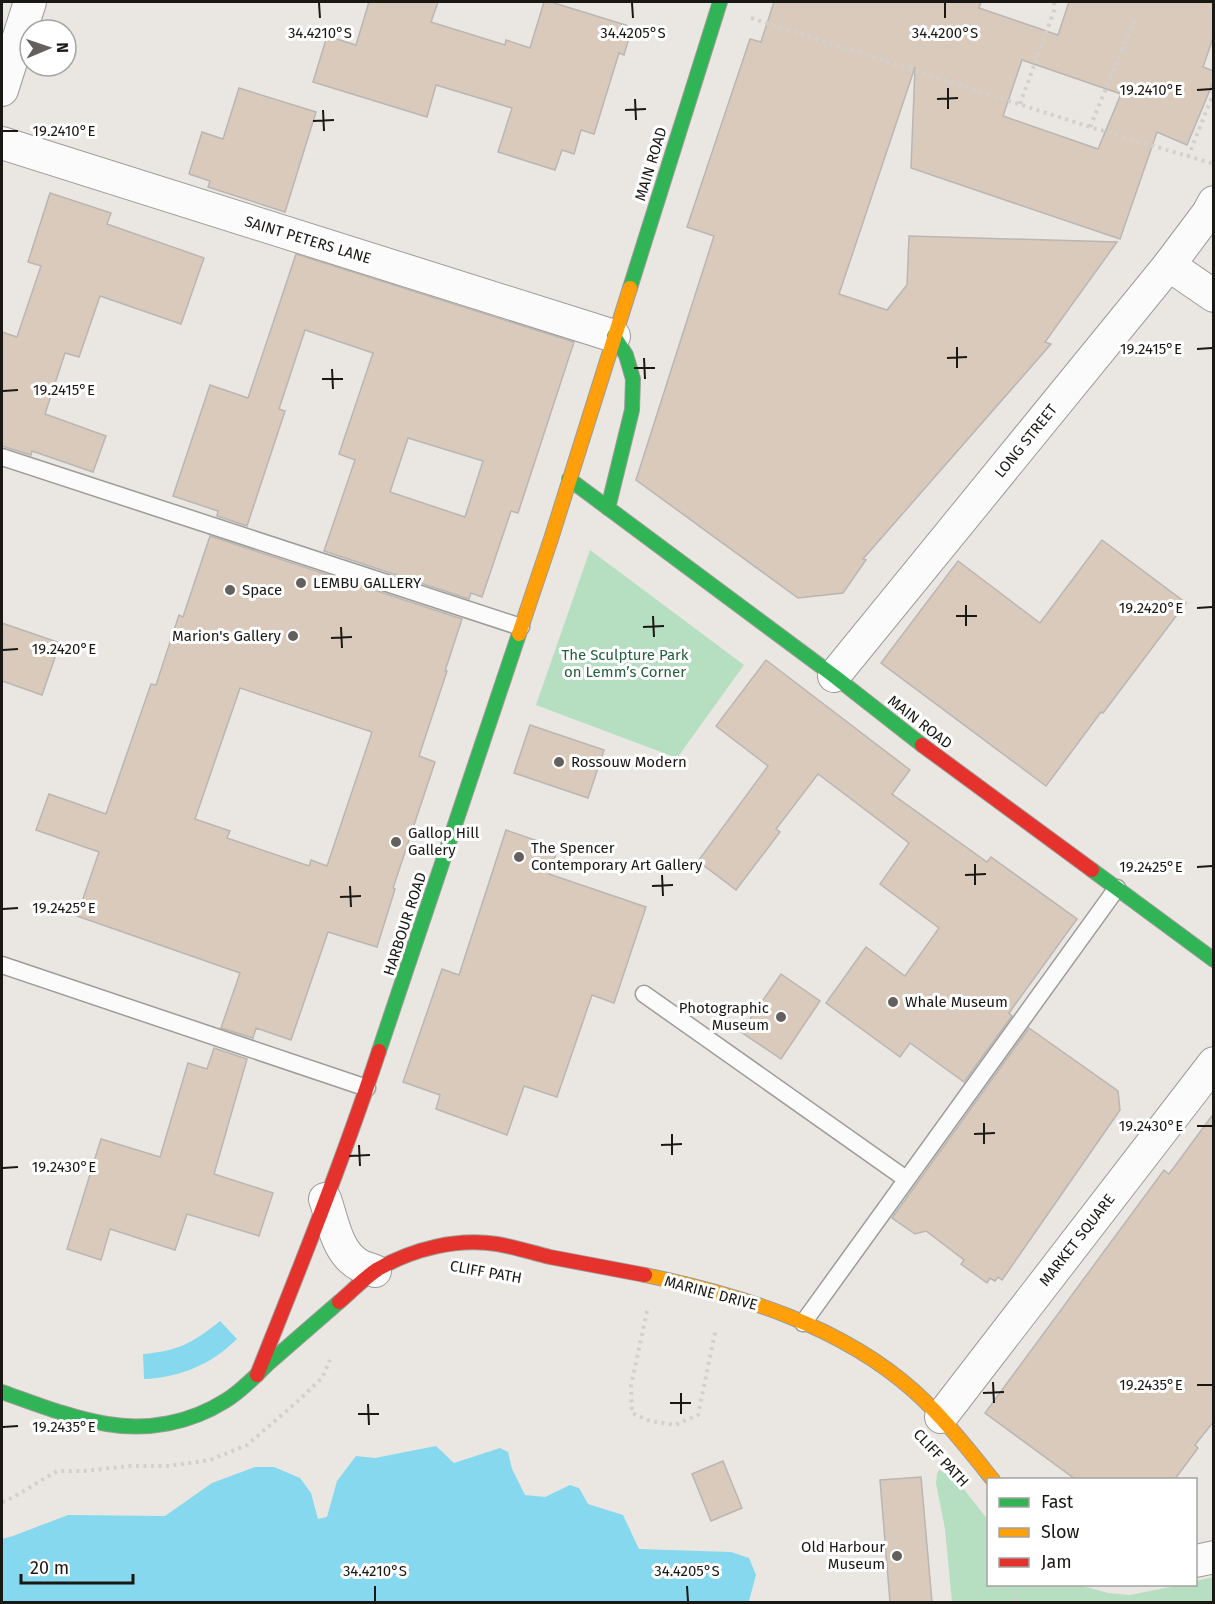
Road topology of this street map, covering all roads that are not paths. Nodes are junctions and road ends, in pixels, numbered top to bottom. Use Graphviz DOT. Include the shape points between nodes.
graph roads {
  1 [pos="30,2"];
  2 [pos="719,4"];
  3 [pos="2,90"];
  4 [pos="2,143"];
  5 [pos="1214,202"];
  6 [pos="1169,265"];
  7 [pos="1214,296"];
  8 [pos="614,336"];
  9 [pos="2,457"];
  10 [pos="569,478"];
  11 [pos="608,508"];
  12 [pos="521,627"];
  13 [pos="834,676"];
  14 [pos="1117,888"];
  15 [pos="1214,960"];
  16 [pos="2,965"];
  17 [pos="644,993"];
  18 [pos="1214,1063"];
  19 [pos="367,1088"];
  20 [pos="906,1179"];
  21 [pos="325,1199"];
  22 [pos="375,1271"];
  23 [pos="802,1323"];
  24 [pos="257,1375"];
  25 [pos="2,1392"];
  26 [pos="942,1417"];
  27 [pos="992,1478"];
  28 [pos="1214,1557"];
  29 [pos="1197,1561"];
  1 -- 3 [label="street"];
  2 -- 8 [label="street, MAIN ROAD"];
  4 -- 8 [label="street, SAINT PETERS LANE"];
  5 -- 6 [label="street, LONG STREET"];
  6 -- 7 [label="street"];
  6 -- 13 [label="street, LONG STREET"];
  8 -- 10 [label="street, MAIN ROAD"];
  8 -- 11 [label="street" via="626,355 633,379 633,411"];
  9 -- 12 [label="lane"];
  10 -- 11 [label="street, MAIN ROAD"];
  10 -- 12 [label="street, HARBOUR ROAD"];
  11 -- 13 [label="street, MAIN ROAD"];
  12 -- 19 [label="street, HARBOUR ROAD"];
  13 -- 14 [label="street, MAIN ROAD"];
  14 -- 15 [label="street, MAIN ROAD"];
  14 -- 20 [label="lane"];
  16 -- 19 [label="lane"];
  17 -- 20 [label="lane"];
  18 -- 26 [label="street, MARKET SQUARE"];
  19 -- 21 [label="street, HARBOUR ROAD"];
  20 -- 23 [label="lane"];
  21 -- 22 [label="street" via="340,1245 361,1266"];
  21 -- 24 [label="street, HARBOUR ROAD"];
  22 -- 23 [label="street, MARINE DRIVE" via="423,1248 473,1242 496,1244 717,1292"];
  22 -- 24 [label="street, MARINE DRIVE"];
  23 -- 26 [label="street, MARINE DRIVE" via="881,1365"];
  24 -- 25 [label="street, MARINE DRIVE" via="227,1400 206,1411 152,1426 95,1423"];
  26 -- 27 [label="street, MARINE DRIVE"];
  28 -- 29 [label="street"];
}
